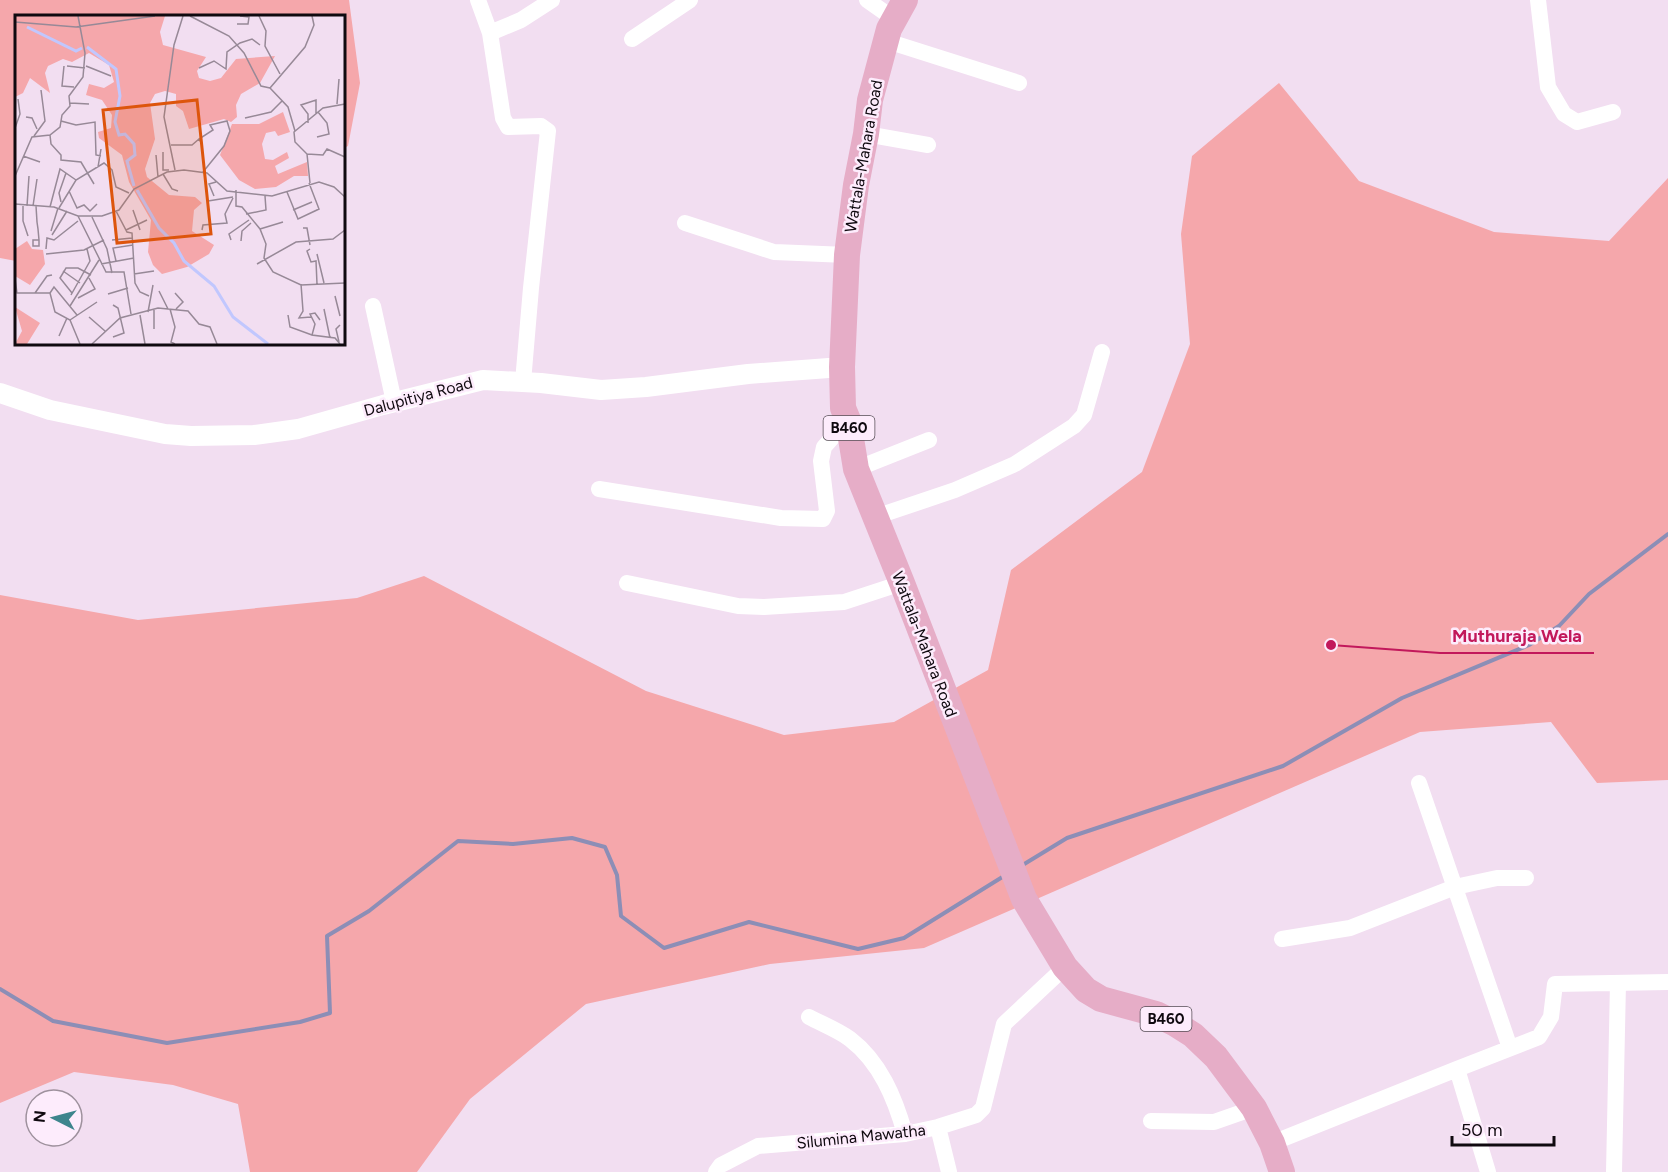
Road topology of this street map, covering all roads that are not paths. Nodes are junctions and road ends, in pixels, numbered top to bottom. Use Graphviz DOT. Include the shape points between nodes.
graph roads {
  1 [pos="478,0"];
  2 [pos="552,0"];
  3 [pos="690,0"];
  4 [pos="867,0"];
  5 [pos="1538,0"];
  6 [pos="895,20"];
  7 [pos="490,33"];
  8 [pos="632,39"];
  9 [pos="1019,83"];
  10 [pos="1613,112"];
  11 [pos="866,134"];
  12 [pos="928,145"];
  13 [pos="686,223"];
  14 [pos="847,255"];
  15 [pos="374,306"];
  16 [pos="1102,352"];
  17 [pos="842,367"];
  18 [pos="523,382"];
  19 [pos="0,393"];
  20 [pos="394,402"];
  21 [pos="848,420"];
  22 [pos="929,440"];
  23 [pos="856,469"];
  24 [pos="599,489"];
  25 [pos="875,517"];
  26 [pos="627,583"];
  27 [pos="902,583"];
  28 [pos="1419,783"];
  29 [pos="1526,878"];
  30 [pos="1455,887"];
  31 [pos="1282,939"];
  32 [pos="1065,968"];
  33 [pos="1668,982"];
  34 [pos="1618,983"];
  35 [pos="809,1017"];
  36 [pos="1510,1048"];
  37 [pos="1456,1069"];
  38 [pos="1254,1108"];
  39 [pos="1151,1121"];
  40 [pos="938,1127"];
  41 [pos="905,1134"];
  42 [pos="1272,1143"];
  43 [pos="716,1172"];
  44 [pos="949,1172"];
  45 [pos="1282,1172"];
  46 [pos="1488,1172"];
  47 [pos="1614,1172"];
  1 -- 7 [label="street"];
  2 -- 7 [label="street" via="521,20"];
  3 -- 8 [label="street"];
  4 -- 6 [label="street"];
  5 -- 10 [label="street" via="1548,87 1564,114 1577,122"];
  6 -- 9 [label="street"];
  6 -- 11 [label="main road, Wattala-Mahara Road / B460" via="870,100"];
  7 -- 18 [label="street" via="503,118 508,127 541,126 548,131"];
  11 -- 12 [label="street"];
  11 -- 14 [label="main road, Wattala-Mahara Road / B460"];
  13 -- 14 [label="street" via="774,252"];
  14 -- 17 [label="main road, Wattala-Mahara Road / B460"];
  15 -- 20 [label="street"];
  16 -- 25 [label="street" via="1084,415 1074,426 1015,464 955,490"];
  17 -- 18 [label="street, Dalupitiya Road" via="601,390"];
  17 -- 21 [label="main road, Wattala-Mahara Road / B460" via="843,408"];
  18 -- 20 [label="street, Dalupitiya Road" via="483,380"];
  19 -- 20 [label="street, Dalupitiya Road" via="50,410 191,436 254,435 298,429"];
  21 -- 23 [label="main road, Wattala-Mahara Road / B460"];
  21 -- 24 [label="street" via="824,447 821,461 827,511 823,519 781,518"];
  22 -- 23 [label="street"];
  23 -- 25 [label="main road, Wattala-Mahara Road / B460"];
  25 -- 27 [label="main road, Wattala-Mahara Road / B460"];
  26 -- 27 [label="street" via="738,606 764,607 844,602"];
  27 -- 32 [label="main road, Wattala-Mahara Road / B460" via="1024,899"];
  28 -- 30 [label="street"];
  29 -- 30 [label="street" via="1497,878"];
  30 -- 31 [label="street" via="1350,928"];
  30 -- 36 [label="street"];
  32 -- 38 [label="main road, Wattala-Mahara Road / B460" via="1101,999 1156,1014 1192,1035 1216,1057"];
  32 -- 40 [label="street, Silumina Mawatha" via="1005,1024 983,1108 976,1115"];
  33 -- 34 [label="street"];
  34 -- 36 [label="street" via="1555,984 1551,1017 1539,1037"];
  34 -- 47 [label="street"];
  35 -- 41 [label="street" via="850,1039 876,1065 898,1107"];
  36 -- 37 [label="street"];
  37 -- 42 [label="street"];
  37 -- 46 [label="street"];
  38 -- 39 [label="street" via="1214,1122"];
  38 -- 42 [label="main road, Wattala-Mahara Road / B460"];
  40 -- 41 [label="street, Silumina Mawatha"];
  40 -- 44 [label="street"];
  41 -- 43 [label="street, Silumina Mawatha" via="758,1146 721,1165"];
  42 -- 45 [label="main road, Wattala-Mahara Road / B460"];
}
